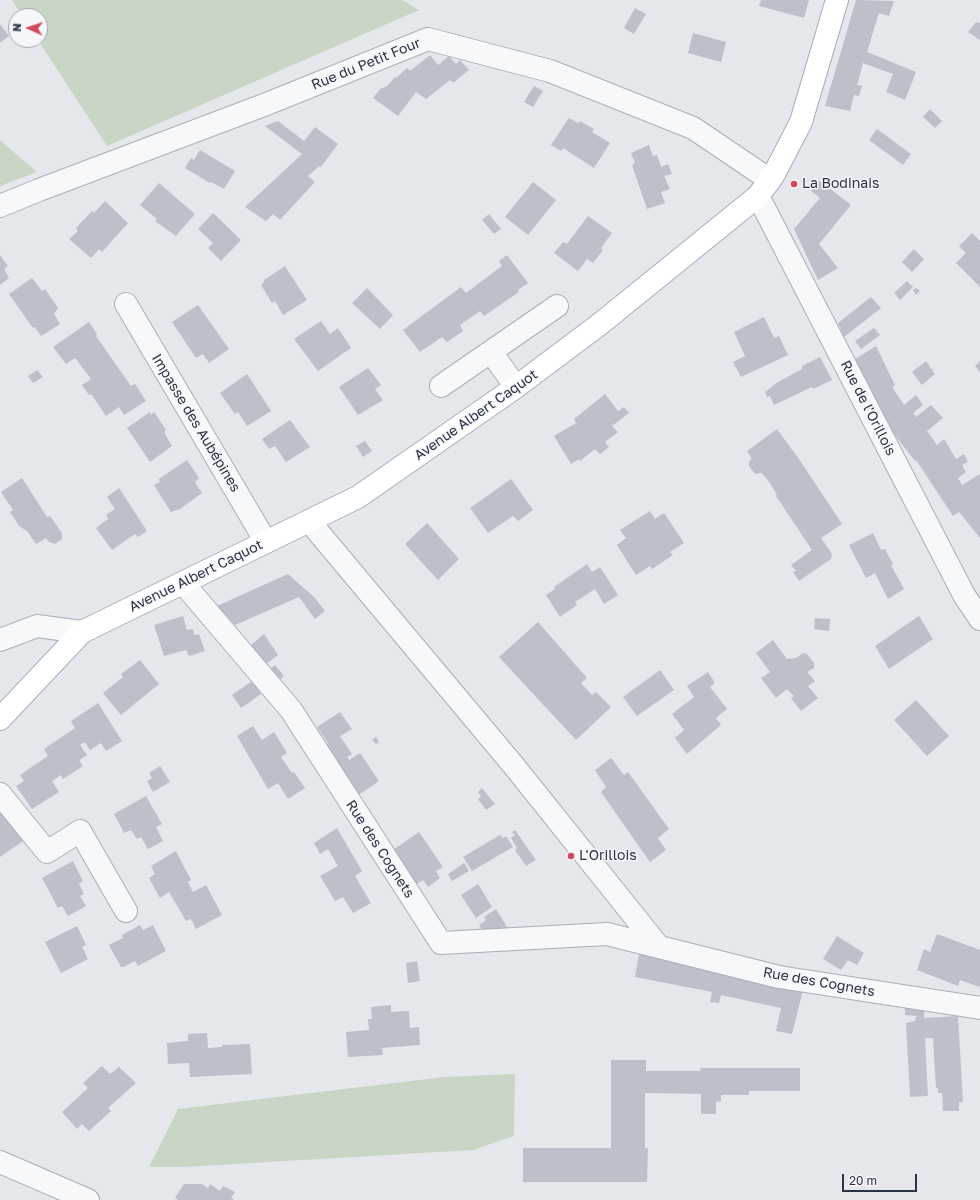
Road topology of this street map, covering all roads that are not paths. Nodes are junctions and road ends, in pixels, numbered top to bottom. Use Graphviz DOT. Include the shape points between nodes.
graph roads {
  1 [pos="837,0"];
  2 [pos="764,188"];
  3 [pos="0,206"];
  4 [pos="126,304"];
  5 [pos="558,306"];
  6 [pos="491,352"];
  7 [pos="441,386"];
  8 [pos="516,387"];
  9 [pos="309,521"];
  10 [pos="266,542"];
  11 [pos="183,583"];
  12 [pos="980,619"];
  13 [pos="82,632"];
  14 [pos="0,640"];
  15 [pos="0,719"];
  16 [pos="0,794"];
  17 [pos="126,911"];
  18 [pos="659,947"];
  19 [pos="980,1008"];
  20 [pos="0,1162"];
  21 [pos="88,1200"];
  1 -- 2 [label="main road, Avenue Albert Caquot" via="801,122"];
  2 -- 3 [label="street, Rue du Petit Four" via="693,128 550,71 428,39"];
  2 -- 8 [label="main road, Avenue Albert Caquot" via="600,324"];
  2 -- 12 [label="street, Rue de l'Orillois" via="964,595"];
  4 -- 10 [label="street, Impasse des Aubépines"];
  5 -- 6 [label="street"];
  6 -- 7 [label="street"];
  6 -- 8 [label="street"];
  8 -- 9 [label="main road, Avenue Albert Caquot" via="358,497"];
  9 -- 10 [label="main road, Avenue Albert Caquot"];
  9 -- 18 [label="street" via="514,766"];
  10 -- 11 [label="main road, Avenue Albert Caquot"];
  11 -- 13 [label="main road, Avenue Albert Caquot"];
  11 -- 18 [label="street, Rue des Cognets" via="291,710 441,943 607,934"];
  13 -- 14 [label="street" via="37,626"];
  13 -- 15 [label="main road, Avenue Albert Caquot"];
  16 -- 17 [label="street" via="48,852 80,832"];
  18 -- 19 [label="street, Rue des Cognets" via="779,977"];
  20 -- 21 [label="street"];
}
